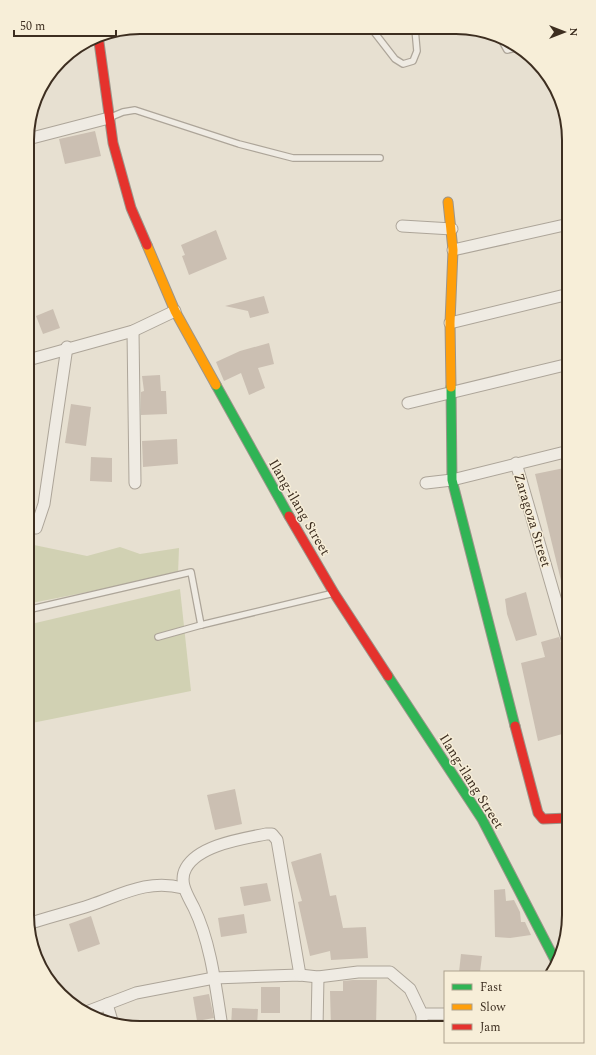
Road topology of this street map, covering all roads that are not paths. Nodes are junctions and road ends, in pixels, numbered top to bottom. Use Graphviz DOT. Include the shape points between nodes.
graph roads {
  1 [pos="376,34"];
  2 [pos="415,34"];
  3 [pos="99,42"];
  4 [pos="109,118"];
  5 [pos="34,137"];
  6 [pos="380,158"];
  7 [pos="448,202"];
  8 [pos="402,226"];
  9 [pos="562,226"];
  10 [pos="452,229"];
  11 [pos="453,250"];
  12 [pos="562,296"];
  13 [pos="175,311"];
  14 [pos="450,323"];
  15 [pos="133,331"];
  16 [pos="67,348"];
  17 [pos="34,358"];
  18 [pos="562,366"];
  19 [pos="451,393"];
  20 [pos="408,404"];
  21 [pos="562,453"];
  22 [pos="516,463"];
  23 [pos="452,480"];
  24 [pos="135,483"];
  25 [pos="426,483"];
  26 [pos="34,526"];
  27 [pos="334,593"];
  28 [pos="34,608"];
  29 [pos="562,622"];
  30 [pos="201,626"];
  31 [pos="158,637"];
  32 [pos="562,818"];
  33 [pos="183,888"];
  34 [pos="35,922"];
  35 [pos="553,957"];
  36 [pos="300,975"];
  37 [pos="318,977"];
  38 [pos="214,978"];
  39 [pos="107,1004"];
  40 [pos="92,1010"];
  41 [pos="422,1014"];
  42 [pos="444,1014"];
  43 [pos="110,1017"];
  44 [pos="221,1021"];
  45 [pos="316,1021"];
  46 [pos="422,1021"];
  1 -- 2 [label="lane" via="395,59 403,64 413,61 417,51"];
  3 -- 4 [label="street, Ilang-ilang Street"];
  4 -- 5 [label="street"];
  4 -- 6 [label="lane" via="135,110 239,144 294,158"];
  4 -- 13 [label="street, Ilang-ilang Street" via="113,143 131,208"];
  7 -- 10 [label="street"];
  8 -- 10 [label="street"];
  9 -- 11 [label="street"];
  10 -- 11 [label="street"];
  11 -- 14 [label="street"];
  12 -- 14 [label="street"];
  13 -- 15 [label="street"];
  13 -- 27 [label="street, Ilang-ilang Street"];
  14 -- 19 [label="street"];
  15 -- 16 [label="street"];
  15 -- 24 [label="street"];
  16 -- 17 [label="street"];
  16 -- 26 [label="street" via="44,504"];
  18 -- 19 [label="street"];
  19 -- 20 [label="street"];
  19 -- 23 [label="street"];
  21 -- 22 [label="street"];
  22 -- 23 [label="street"];
  22 -- 29 [label="street, Zaragoza Street"];
  23 -- 25 [label="street"];
  23 -- 32 [label="street" via="538,813 543,819"];
  27 -- 30 [label="lane"];
  27 -- 35 [label="street, Ilang-ilang Street" via="482,819"];
  28 -- 30 [label="lane" via="191,572"];
  30 -- 31 [label="lane"];
  33 -- 34 [label="street" via="168,884 136,888"];
  33 -- 36 [label="street" via="186,869 197,857 231,842 272,834 277,840"];
  33 -- 38 [label="street" via="203,931"];
  36 -- 37 [label="street"];
  36 -- 38 [label="street"];
  37 -- 41 [label="street" via="358,972 390,972 410,989"];
  37 -- 45 [label="street"];
  38 -- 39 [label="street" via="136,993"];
  38 -- 44 [label="street"];
  39 -- 40 [label="street"];
  39 -- 43 [label="street"];
  41 -- 42 [label="street"];
  41 -- 46 [label="street"];
}
